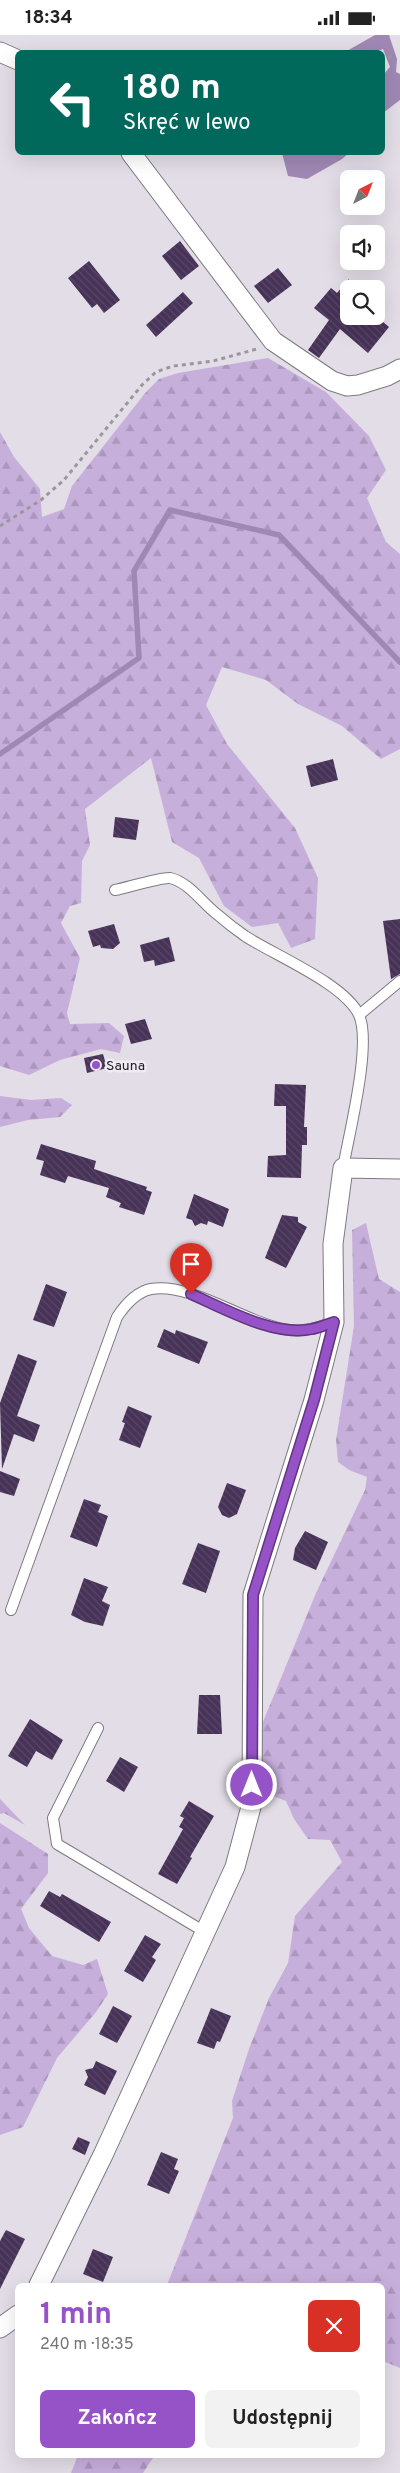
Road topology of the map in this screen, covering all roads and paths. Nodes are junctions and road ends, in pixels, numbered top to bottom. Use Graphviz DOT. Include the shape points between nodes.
graph roads {
  1 [pos="0,53"];
  2 [pos="395,55"];
  3 [pos="388,58"];
  4 [pos="15,59"];
  5 [pos="133,155"];
  6 [pos="273,341"];
  7 [pos="400,369"];
  8 [pos="0,525"];
  9 [pos="115,891"];
  10 [pos="400,981"];
  11 [pos="359,1015"];
  12 [pos="343,1168"];
  13 [pos="400,1169"];
  14 [pos="334,1322"];
  15 [pos="11,1610"];
  16 [pos="98,1728"];
  17 [pos="205,1932"];
  18 [pos="40,2283"];
  19 [pos="15,2317"];
  20 [pos="0,2328"];
  1 -- 4 [label="street"];
  2 -- 3 [label="path"];
  5 -- 6 [label="street"];
  6 -- 7 [label="street" via="332,381 347,386 372,381"];
  6 -- 8 [label="path" via="248,353 156,372 64,480 41,500"];
  9 -- 11 [label="lane" via="169,878 183,884 245,936 334,989"];
  10 -- 11 [label="lane"];
  11 -- 12 [label="lane" via="363,1034 361,1064"];
  12 -- 13 [label="street"];
  12 -- 14 [label="street" via="333,1243"];
  14 -- 15 [label="lane" via="311,1329 290,1330 255,1321 191,1294 168,1289 150,1289 131,1300 116,1317"];
  14 -- 17 [label="street" via="314,1400 253,1595 252,1803 235,1867"];
  16 -- 17 [label="lane" via="53,1819 57,1844"];
  17 -- 18 [label="street" via="103,2155"];
  19 -- 20 [label="street"];
}
